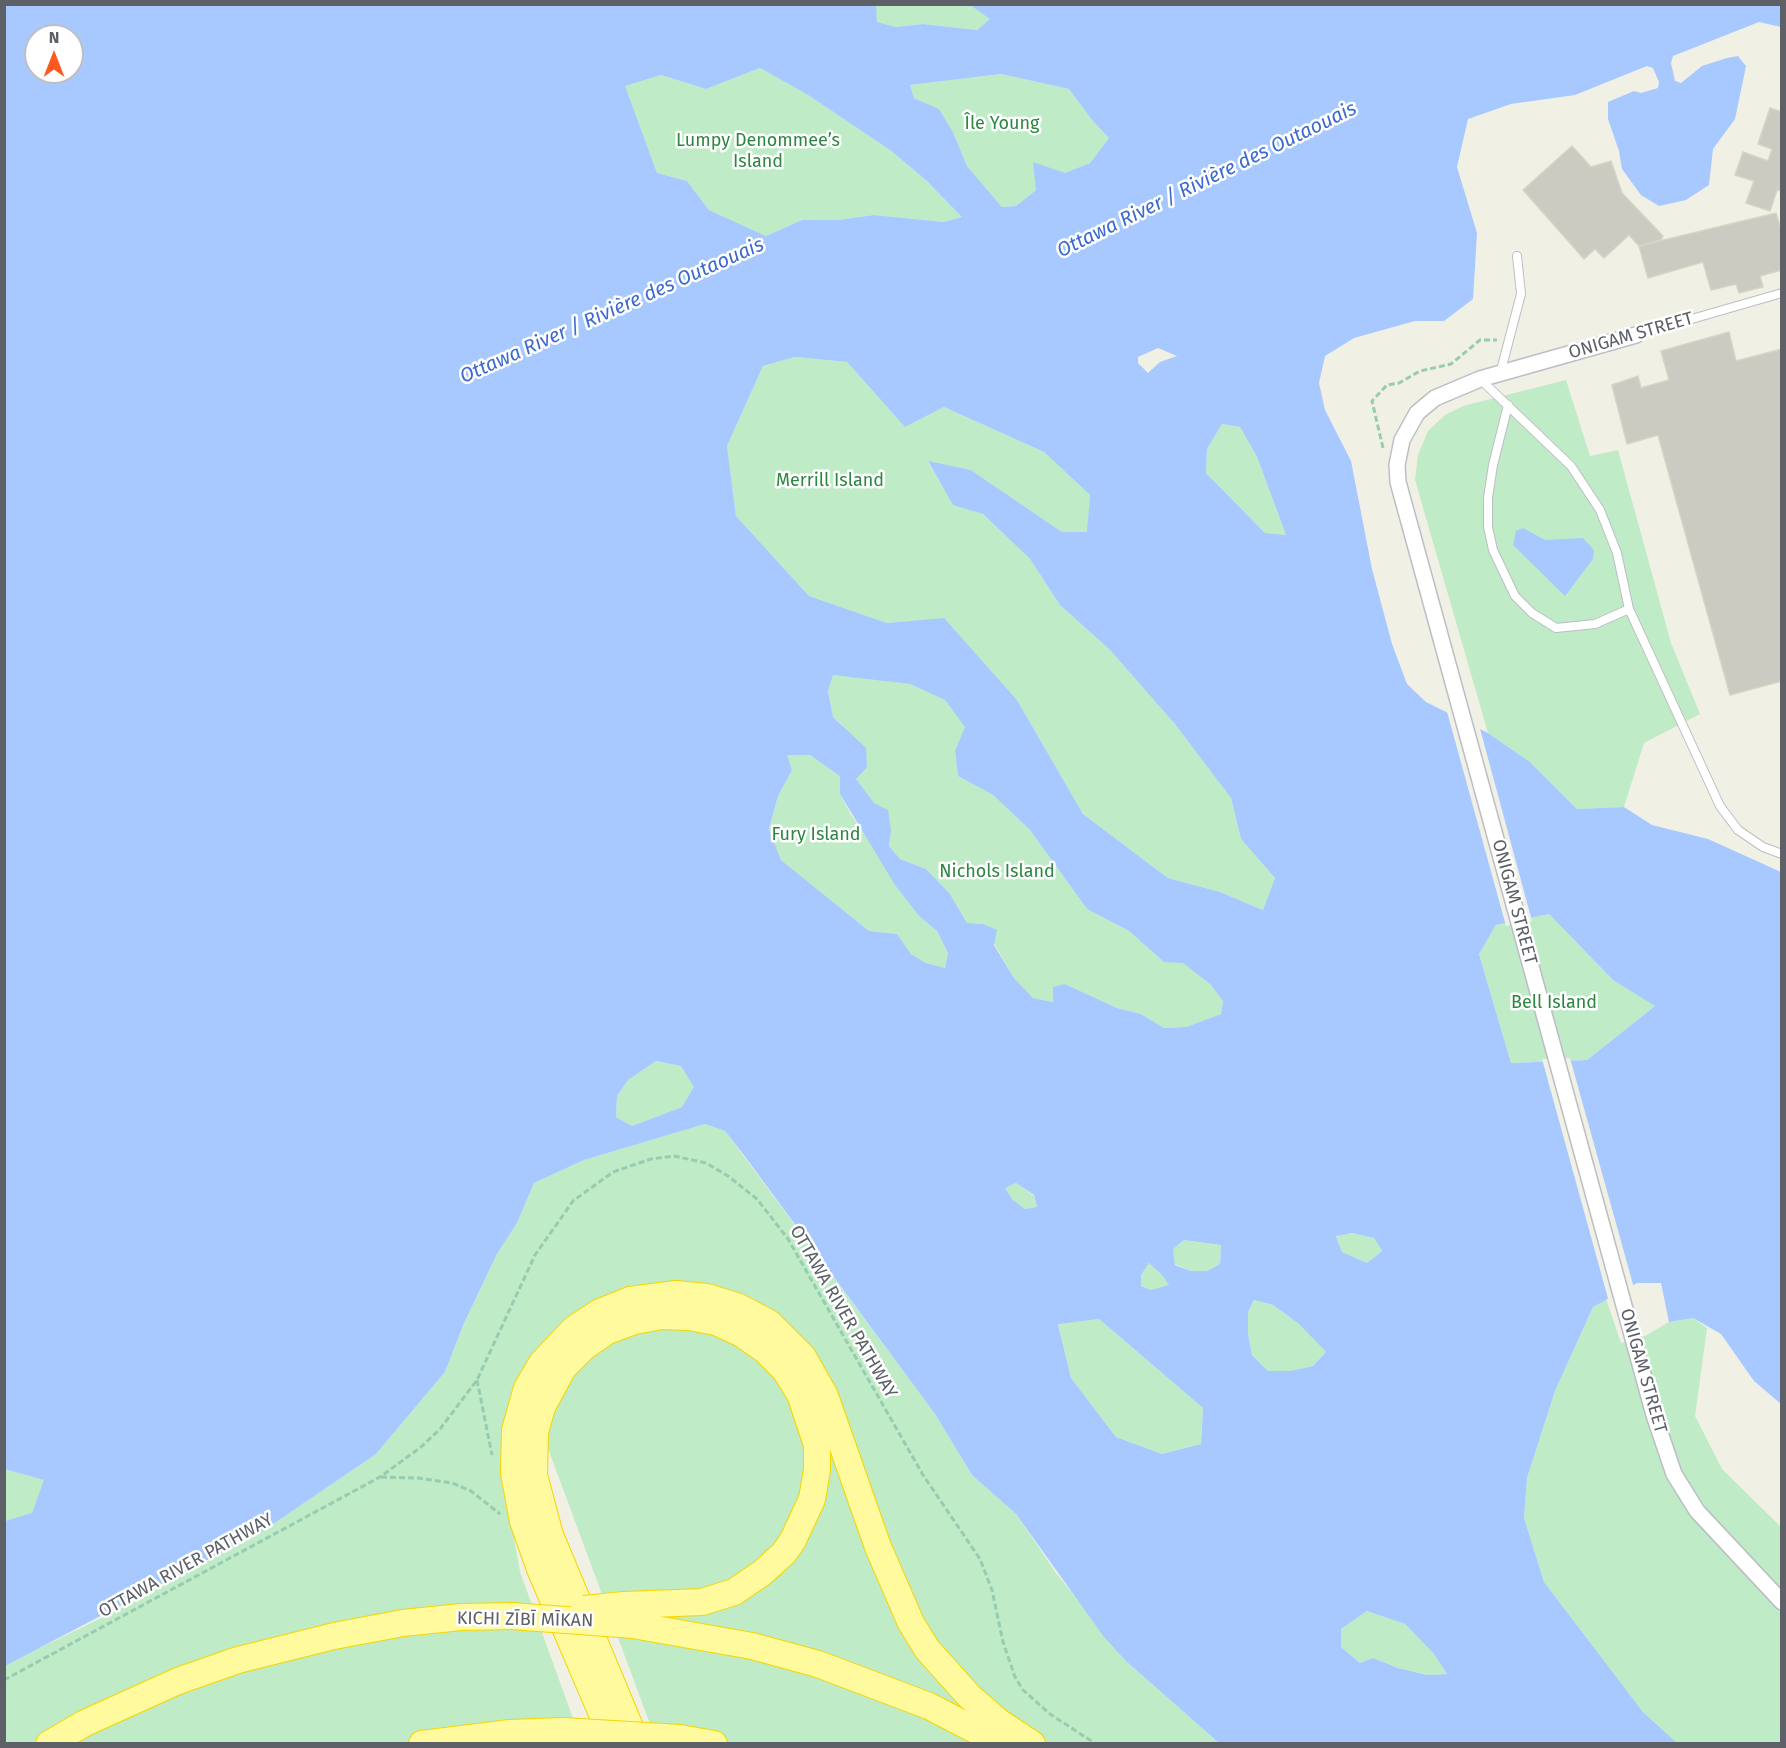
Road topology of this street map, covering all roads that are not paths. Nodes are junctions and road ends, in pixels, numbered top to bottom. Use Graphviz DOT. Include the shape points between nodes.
graph roads {
  1 [pos="1517,256"];
  2 [pos="1782,293"];
  3 [pos="1636,335"];
  4 [pos="1500,374"];
  5 [pos="1480,379"];
  6 [pos="1508,405"];
  7 [pos="1629,609"];
  8 [pos="1782,854"];
  9 [pos="1782,1602"];
  10 [pos="628,1615"];
  11 [pos="49,1743"];
  12 [pos="422,1743"];
  13 [pos="615,1743"];
  14 [pos="637,1743"];
  15 [pos="714,1743"];
  16 [pos="1002,1743"];
  17 [pos="1032,1743"];
  1 -- 4 [label="lane" via="1521,289"];
  2 -- 3 [label="lane, ONIGAM STREET"];
  3 -- 4 [label="street, ONIGAM STREET"];
  4 -- 5 [label="street, ONIGAM STREET"];
  5 -- 6 [label="lane"];
  5 -- 9 [label="street, ONIGAM STREET" via="1444,392 1417,413 1402,440 1397,465 1402,498 1654,1415 1678,1482 1716,1535"];
  6 -- 7 [label="lane" via="1571,466 1600,510 1617,553"];
  6 -- 7 [label="lane" via="1493,465 1488,527 1493,550 1515,596 1556,628 1595,624"];
  7 -- 8 [label="lane" via="1720,806 1738,830"];
  10 -- 11 [label="highway, KICHI ZĪBĪ MĪKAN, bridge" via="460,1617 334,1636 249,1656 178,1681"];
  10 -- 14 [label="highway" via="734,1592 783,1553 812,1499 816,1445 800,1394 785,1370 765,1350 716,1322 662,1316 608,1331 563,1368 542,1407 535,1432 534,1474 550,1535"];
  10 -- 16 [label="highway, KICHI ZĪBĪ MĪKAN" via="818,1664 928,1706"];
  12 -- 15 [label="highway, bridge" via="563,1731"];
  13 -- 17 [label="highway" via="523,1521 514,1473 515,1430 527,1388 551,1351 574,1329 600,1312 630,1300 676,1294 707,1297 740,1307 769,1323 803,1357 825,1396 878,1547 911,1623 927,1649 969,1696"];
}
